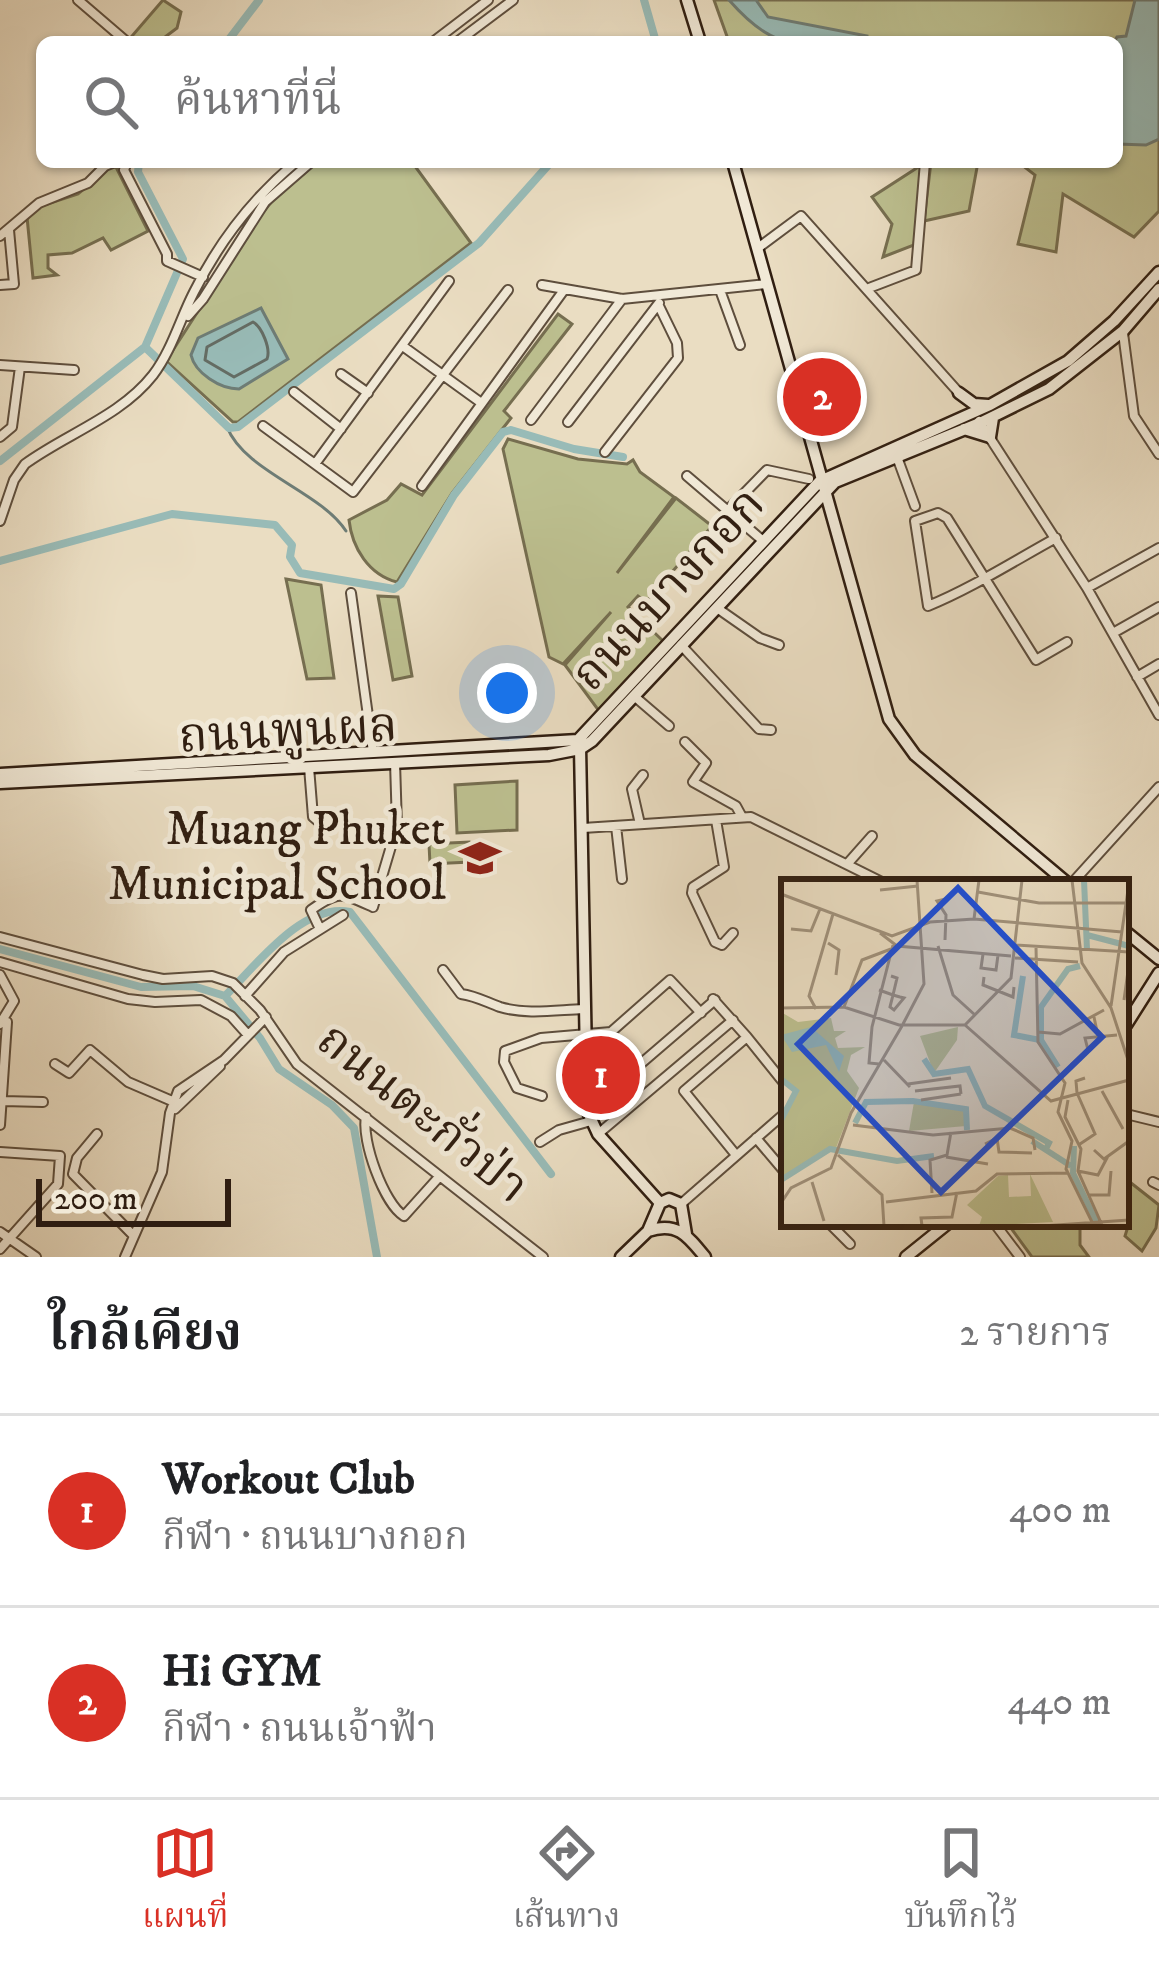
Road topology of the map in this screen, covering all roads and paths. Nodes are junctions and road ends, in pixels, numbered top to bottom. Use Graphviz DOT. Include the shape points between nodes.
graph roads {
  1 [pos="78,0"];
  2 [pos="488,0"];
  3 [pos="512,0"];
  4 [pos="687,0"];
  5 [pos="121,36"];
  6 [pos="441,36"];
  7 [pos="465,36"];
  8 [pos="698,36"];
  9 [pos="103,168"];
  10 [pos="125,168"];
  11 [pos="289,168"];
  12 [pos="304,168"];
  13 [pos="735,168"];
  14 [pos="924,168"];
  15 [pos="9,228"];
  16 [pos="0,236"];
  17 [pos="758,248"];
  18 [pos="1159,272"];
  19 [pos="203,278"];
  20 [pos="448,281"];
  21 [pos="767,284"];
  22 [pos="0,285"];
  23 [pos="542,285"];
  24 [pos="869,289"];
  25 [pos="1159,289"];
  26 [pos="508,290"];
  27 [pos="564,290"];
  28 [pos="721,290"];
  29 [pos="622,299"];
  30 [pos="659,301"];
  31 [pos="183,321"];
  32 [pos="1123,332"];
  33 [pos="740,345"];
  34 [pos="403,346"];
  35 [pos="0,365"];
  36 [pos="20,367"];
  37 [pos="74,370"];
  38 [pos="341,374"];
  39 [pos="444,377"];
  40 [pos="294,392"];
  41 [pos="368,393"];
  42 [pos="959,393"];
  43 [pos="480,402"];
  44 [pos="993,410"];
  45 [pos="977,418"];
  46 [pos="531,420"];
  47 [pos="568,422"];
  48 [pos="960,425"];
  49 [pos="263,426"];
  50 [pos="341,429"];
  51 [pos="0,437"];
  52 [pos="990,437"];
  53 [pos="605,452"];
  54 [pos="1159,454"];
  55 [pos="897,457"];
  56 [pos="315,464"];
  57 [pos="688,476"];
  58 [pos="817,484"];
  59 [pos="422,487"];
  60 [pos="915,506"];
  61 [pos="801,507"];
  62 [pos="726,512"];
  63 [pos="0,521"];
  64 [pos="836,537"];
  65 [pos="1056,538"];
  66 [pos="762,541"];
  67 [pos="1159,548"];
  68 [pos="986,576"];
  69 [pos="1087,588"];
  70 [pos="351,593"];
  71 [pos="716,607"];
  72 [pos="1159,607"];
  73 [pos="1113,633"];
  74 [pos="1067,642"];
  75 [pos="779,644"];
  76 [pos="681,645"];
  77 [pos="1159,664"];
  78 [pos="1137,677"];
  79 [pos="634,696"];
  80 [pos="1159,716"];
  81 [pos="669,726"];
  82 [pos="771,730"];
  83 [pos="685,742"];
  84 [pos="579,745"];
  85 [pos="374,758"];
  86 [pos="395,762"];
  87 [pos="309,766"];
  88 [pos="0,774"];
  89 [pos="643,776"];
  90 [pos="0,783"];
  91 [pos="1159,787"];
  92 [pos="742,818"];
  93 [pos="716,820"];
  94 [pos="640,824"];
  95 [pos="616,826"];
  96 [pos="325,827"];
  97 [pos="583,828"];
  98 [pos="872,836"];
  99 [pos="849,862"];
  100 [pos="329,873"];
  101 [pos="622,879"];
  102 [pos="877,879"];
  103 [pos="1065,879"];
  104 [pos="1072,879"];
  105 [pos="331,896"];
  106 [pos="344,915"];
  107 [pos="318,925"];
  108 [pos="733,933"];
  109 [pos="1129,934"];
  110 [pos="0,937"];
  111 [pos="1159,959"];
  112 [pos="0,962"];
  113 [pos="443,970"];
  114 [pos="1159,973"];
  115 [pos="0,975"];
  116 [pos="238,989"];
  117 [pos="583,1009"];
  118 [pos="701,1013"];
  119 [pos="266,1017"];
  120 [pos="733,1020"];
  121 [pos="1129,1020"];
  122 [pos="4,1023"];
  123 [pos="611,1032"];
  124 [pos="584,1033"];
  125 [pos="248,1035"];
  126 [pos="747,1036"];
  127 [pos="55,1064"];
  128 [pos="781,1079"];
  129 [pos="612,1089"];
  130 [pos="542,1096"];
  131 [pos="2,1101"];
  132 [pos="43,1102"];
  133 [pos="174,1103"];
  134 [pos="589,1115"];
  135 [pos="1129,1115"];
  136 [pos="366,1117"];
  137 [pos="781,1117"];
  138 [pos="1159,1122"];
  139 [pos="0,1126"];
  140 [pos="97,1134"];
  141 [pos="598,1134"];
  142 [pos="756,1138"];
  143 [pos="540,1142"];
  144 [pos="0,1152"];
  145 [pos="736,1155"];
  146 [pos="781,1168"];
  147 [pos="439,1177"];
  148 [pos="660,1203"];
  149 [pos="681,1204"];
  150 [pos="833,1227"];
  151 [pos="943,1227"];
  152 [pos="997,1227"];
  153 [pos="648,1231"];
  154 [pos="0,1232"];
  155 [pos="686,1234"];
  156 [pos="134,1236"];
  157 [pos="9,1240"];
  158 [pos="850,1244"];
  159 [pos="0,1249"];
  160 [pos="1017,1256"];
  161 [pos="36,1257"];
  162 [pos="125,1257"];
  163 [pos="543,1257"];
  164 [pos="621,1257"];
  165 [pos="705,1257"];
  166 [pos="906,1257"];
  1 -- 5 [label="street"];
  2 -- 6 [label="street"];
  3 -- 7 [label="street"];
  4 -- 8 [label="main road"];
  9 -- 15 [label="street"];
  10 -- 19 [label="street" via="167,261"];
  11 -- 19 [label="street" via="260,192"];
  12 -- 31 [label="street" via="265,202"];
  13 -- 17 [label="main road"];
  14 -- 24 [label="street" via="916,270"];
  15 -- 16 [label="street"];
  15 -- 22 [label="street" via="14,284"];
  17 -- 21 [label="main road"];
  17 -- 24 [label="street" via="801,216"];
  18 -- 44 [label="main road" via="1068,361"];
  19 -- 31 [label="street"];
  20 -- 34 [label="street"];
  21 -- 28 [label="street"];
  21 -- 58 [label="main road"];
  23 -- 27 [label="street"];
  24 -- 42 [label="street"];
  25 -- 32 [label="main road"];
  26 -- 39 [label="street"];
  27 -- 29 [label="street"];
  27 -- 43 [label="street"];
  28 -- 30 [label="street"];
  28 -- 33 [label="street"];
  29 -- 30 [label="street"];
  29 -- 46 [label="street"];
  30 -- 47 [label="street"];
  30 -- 53 [label="street" via="678,358"];
  31 -- 63 [label="street" via="136,393 25,464"];
  32 -- 44 [label="main road" via="1049,389"];
  32 -- 54 [label="street" via="1134,416"];
  34 -- 39 [label="street"];
  34 -- 41 [label="street"];
  35 -- 36 [label="street"];
  36 -- 37 [label="street"];
  36 -- 51 [label="street" via="12,427"];
  38 -- 41 [label="street"];
  39 -- 43 [label="street"];
  39 -- 56 [label="street" via="353,492"];
  40 -- 50 [label="street"];
  41 -- 50 [label="street"];
  42 -- 44 [label="main road"];
  42 -- 45 [label="street"];
  42 -- 48 [label="main road"];
  43 -- 59 [label="street"];
  44 -- 45 [label="main road"];
  44 -- 52 [label="main road"];
  45 -- 48 [label="main road"];
  45 -- 52 [label="street"];
  48 -- 52 [label="main road"];
  48 -- 55 [label="main road"];
  48 -- 58 [label="main road"];
  49 -- 56 [label="street"];
  50 -- 56 [label="street"];
  52 -- 65 [label="street"];
  55 -- 58 [label="main road"];
  55 -- 60 [label="street"];
  57 -- 62 [label="street"];
  58 -- 61 [label="main road, ถนนบางกอก"];
  58 -- 61 [label="main road"];
  58 -- 62 [label="street" via="767,470"];
  58 -- 64 [label="main road"];
  61 -- 64 [label="main road" via="825,518"];
  61 -- 66 [label="main road, ถนนบางกอก"];
  61 -- 71 [label="main road, ถนนบางกอก"];
  62 -- 66 [label="street"];
  64 -- 103 [label="main road" via="895,730"];
  65 -- 68 [label="street"];
  65 -- 69 [label="street"];
  66 -- 84 [label="main road, ถนนบางกอก"];
  67 -- 69 [label="street"];
  68 -- 68 [label="street" via="928,606 920,517 947,518"];
  68 -- 74 [label="street" via="1036,660"];
  69 -- 73 [label="street"];
  70 -- 85 [label="street"];
  71 -- 75 [label="street"];
  71 -- 76 [label="main road, ถนนบางกอก"];
  72 -- 73 [label="street"];
  73 -- 78 [label="street"];
  76 -- 79 [label="main road, ถนนบางกอก"];
  76 -- 82 [label="street" via="759,729"];
  77 -- 78 [label="street"];
  78 -- 80 [label="street"];
  79 -- 81 [label="street"];
  79 -- 84 [label="main road, ถนนบางกอก"];
  83 -- 92 [label="street" via="706,763 693,782 736,806"];
  84 -- 85 [label="main road, ถนนพูนผล"];
  84 -- 86 [label="main road, ถนนพูนผล" via="548,755"];
  84 -- 97 [label="main road, ถนนบางกอก"];
  85 -- 86 [label="main road, ถนนพูนผล"];
  85 -- 87 [label="main road, ถนนพูนผล"];
  85 -- 88 [label="main road, ถนนพูนผล"];
  86 -- 105 [label="street" via="397,826 373,907"];
  87 -- 90 [label="main road, ถนนพูนผล"];
  87 -- 96 [label="street" via="313,817"];
  89 -- 94 [label="street" via="632,789"];
  91 -- 104 [label="street"];
  92 -- 93 [label="street"];
  92 -- 99 [label="street"];
  93 -- 94 [label="street"];
  93 -- 108 [label="street" via="724,867 692,892 711,939 722,945"];
  94 -- 95 [label="street"];
  95 -- 97 [label="street"];
  95 -- 101 [label="street"];
  97 -- 117 [label="main road, ถนนบางกอก"];
  98 -- 99 [label="street"];
  99 -- 102 [label="street"];
  100 -- 105 [label="street"];
  105 -- 107 [label="street" via="312,912"];
  106 -- 107 [label="street"];
  107 -- 116 [label="street"];
  109 -- 111 [label="main road"];
  110 -- 116 [label="street" via="143,975 203,976"];
  112 -- 125 [label="street" via="128,998 201,1000"];
  113 -- 117 [label="street" via="458,992 497,1006"];
  114 -- 121 [label="main road"];
  115 -- 122 [label="street" via="14,1001"];
  116 -- 119 [label="street, ถนนตะกั่วป่า"];
  117 -- 124 [label="main road, ถนนบางกอก"];
  118 -- 120 [label="street" via="714,999"];
  118 -- 123 [label="street" via="670,980"];
  118 -- 129 [label="street"];
  119 -- 125 [label="street"];
  119 -- 136 [label="street, ถนนตะกั่วป่า" via="297,1064"];
  120 -- 126 [label="street"];
  120 -- 141 [label="street"];
  122 -- 131 [label="street"];
  123 -- 124 [label="street"];
  123 -- 129 [label="street"];
  124 -- 130 [label="street" via="505,1052 517,1088"];
  124 -- 134 [label="main road, ถนนบางกอก"];
  125 -- 133 [label="street"];
  126 -- 128 [label="street"];
  126 -- 145 [label="street" via="684,1090"];
  127 -- 133 [label="street" via="69,1073 89,1049 128,1082"];
  129 -- 134 [label="street"];
  131 -- 132 [label="street"];
  131 -- 139 [label="street"];
  133 -- 156 [label="street" via="162,1172"];
  134 -- 141 [label="main road, ถนนบางกอก"];
  134 -- 143 [label="street"];
  135 -- 138 [label="street"];
  136 -- 147 [label="street, ถนนตะกั่วป่า"];
  136 -- 147 [label="street" via="383,1188 398,1214 410,1212"];
  137 -- 142 [label="street"];
  140 -- 156 [label="street" via="73,1174"];
  141 -- 148 [label="main road, ถนนบางกอก"];
  142 -- 145 [label="street"];
  142 -- 146 [label="street"];
  144 -- 157 [label="street" via="60,1156 58,1184"];
  145 -- 149 [label="street"];
  147 -- 163 [label="street, ถนนตะกั่วป่า"];
  148 -- 149 [label="main road"];
  148 -- 153 [label="main road"];
  149 -- 155 [label="main road"];
  150 -- 158 [label="street"];
  151 -- 166 [label="main road"];
  152 -- 160 [label="street"];
  153 -- 155 [label="main road" via="663,1226"];
  153 -- 164 [label="main road"];
  154 -- 157 [label="street"];
  155 -- 165 [label="main road"];
  156 -- 162 [label="street"];
  157 -- 159 [label="street"];
  157 -- 161 [label="street"];
}
